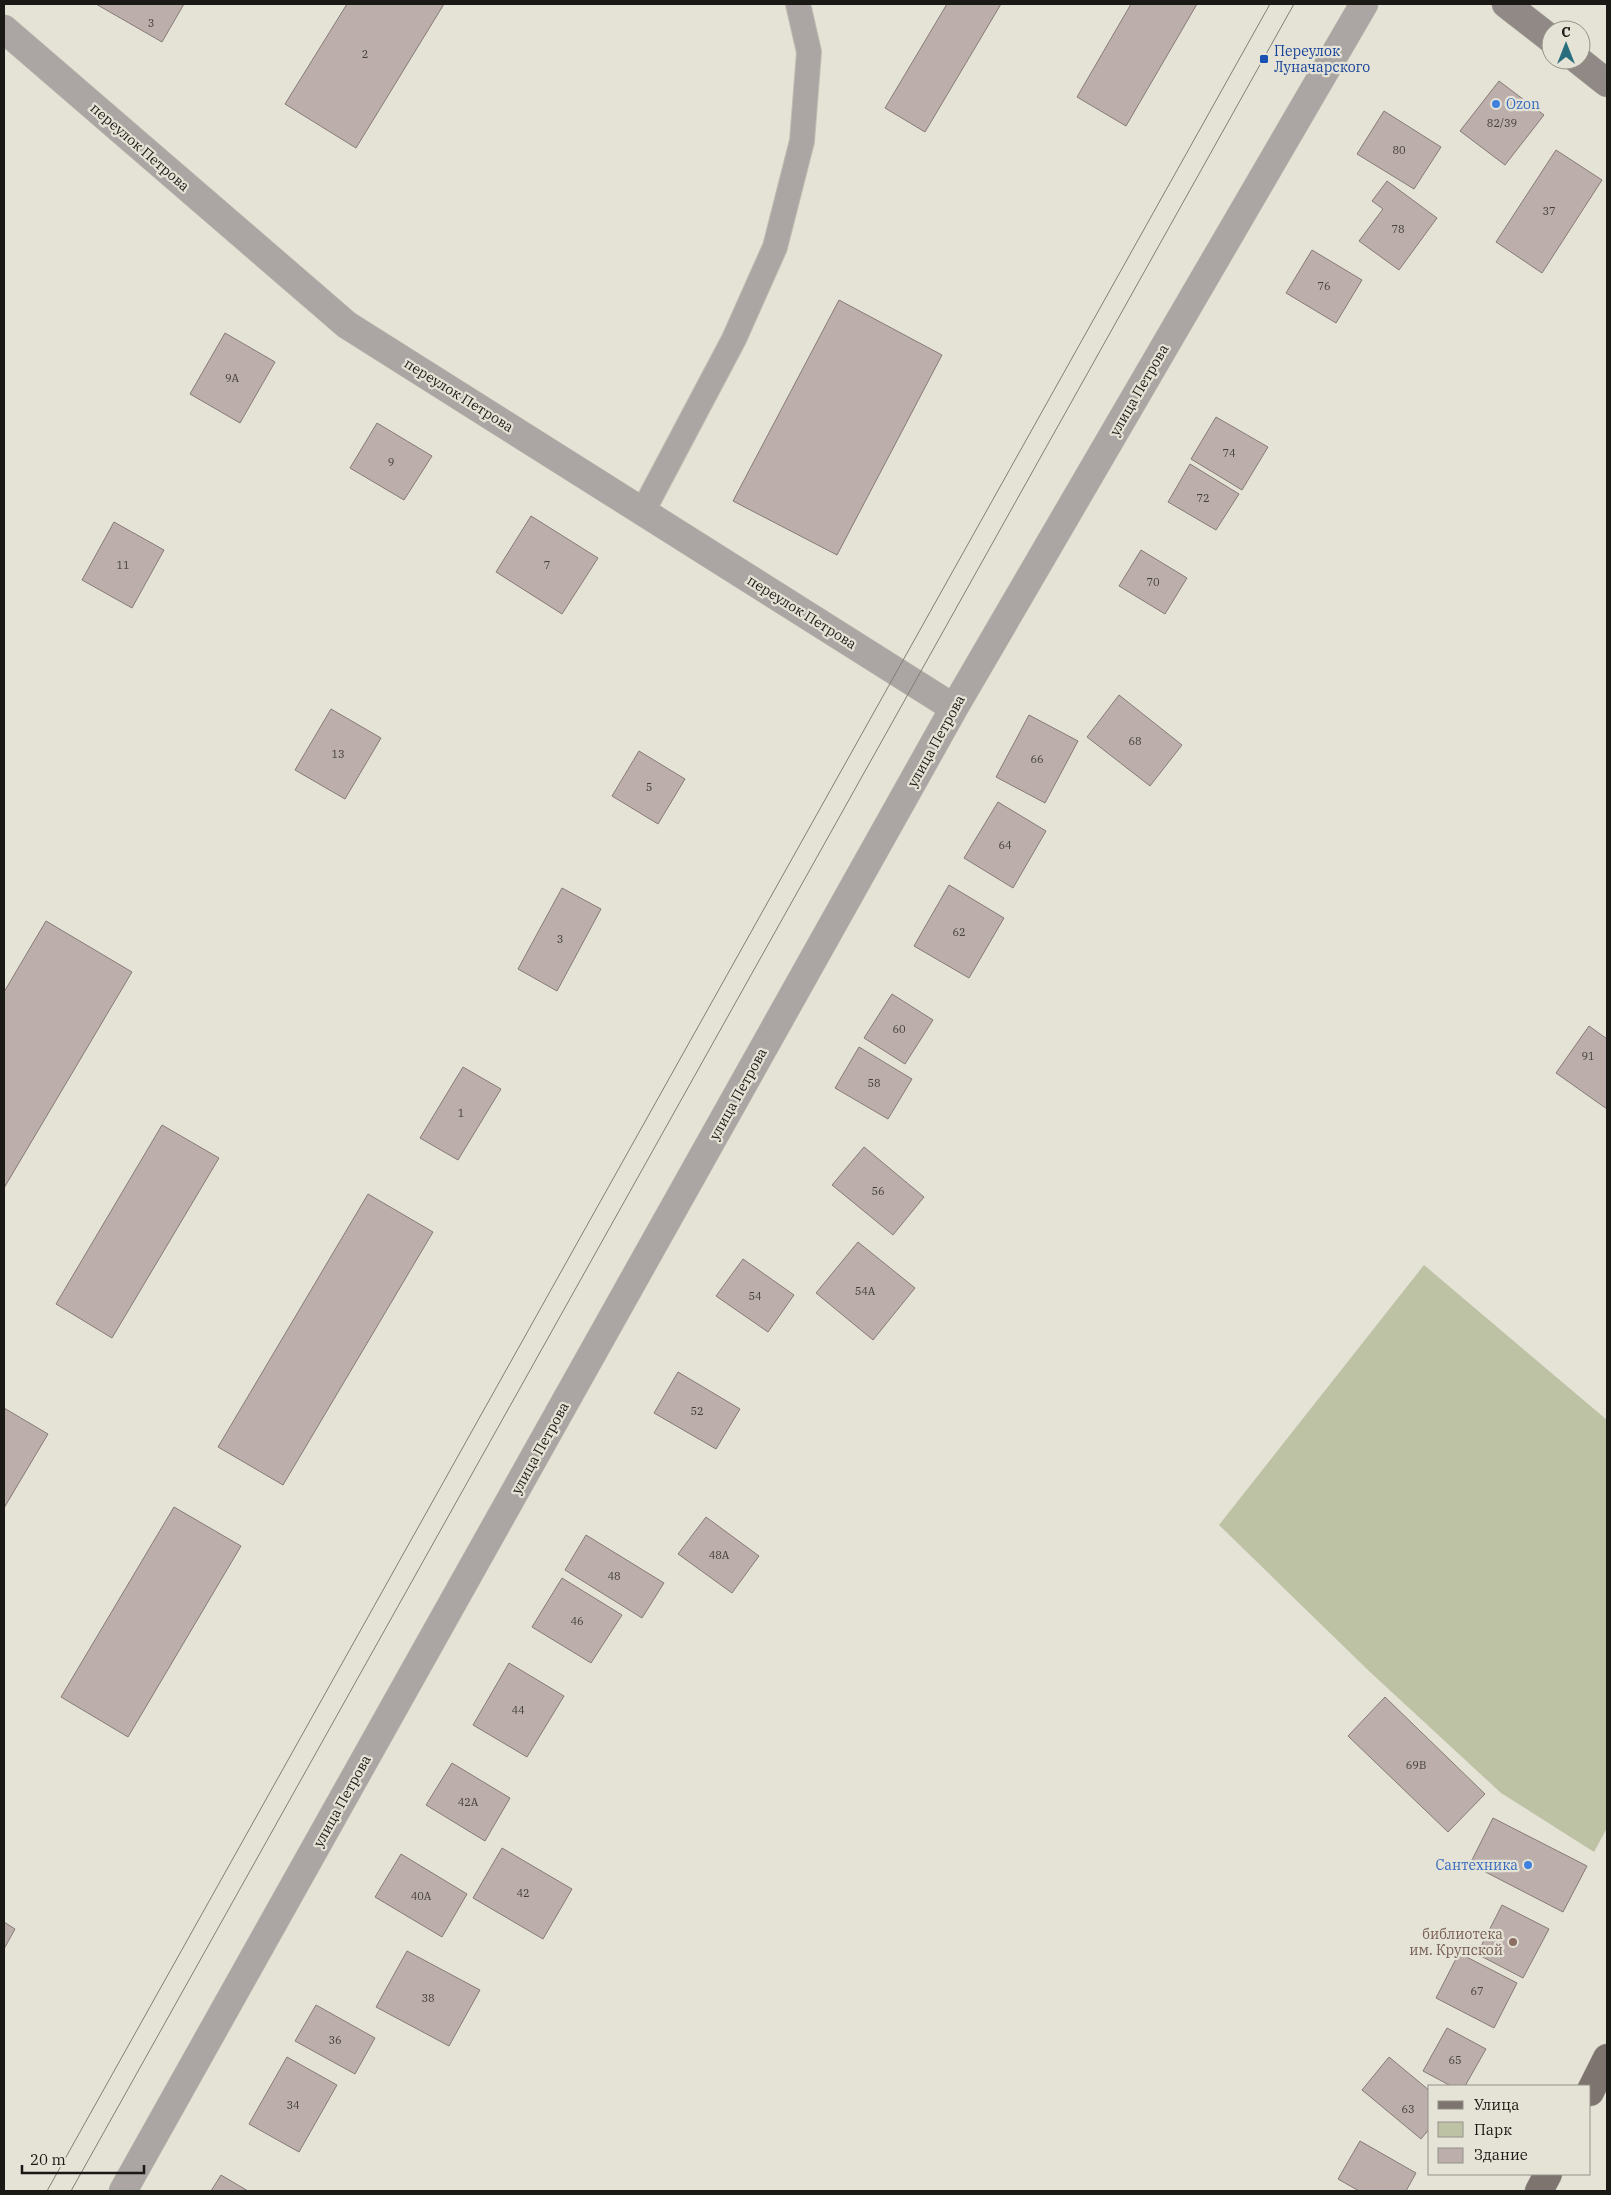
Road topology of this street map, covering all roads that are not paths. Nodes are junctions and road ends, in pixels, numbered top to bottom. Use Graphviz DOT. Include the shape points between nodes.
graph roads {
  1 [pos="798,4"];
  2 [pos="1364,4"];
  3 [pos="1506,4"];
  4 [pos="4,30"];
  5 [pos="1541,31"];
  6 [pos="1591,70"];
  7 [pos="1607,83"];
  8 [pos="643,511"];
  9 [pos="954,708"];
  10 [pos="1607,2058"];
  11 [pos="1591,2090"];
  12 [pos="1547,2175"];
  13 [pos="124,2191"];
  14 [pos="1539,2191"];
  1 -- 8 [label="lane" via="809,52 802,141 776,247 734,339"];
  2 -- 9 [label="street, улица Петрова"];
  3 -- 5 [label="street"];
  4 -- 8 [label="street, переулок Петрова" via="347,325"];
  6 -- 7 [label="street"];
  8 -- 9 [label="street, переулок Петрова"];
  9 -- 13 [label="street, улица Петрова"];
  10 -- 11 [label="main road"];
  12 -- 14 [label="main road"];
}
